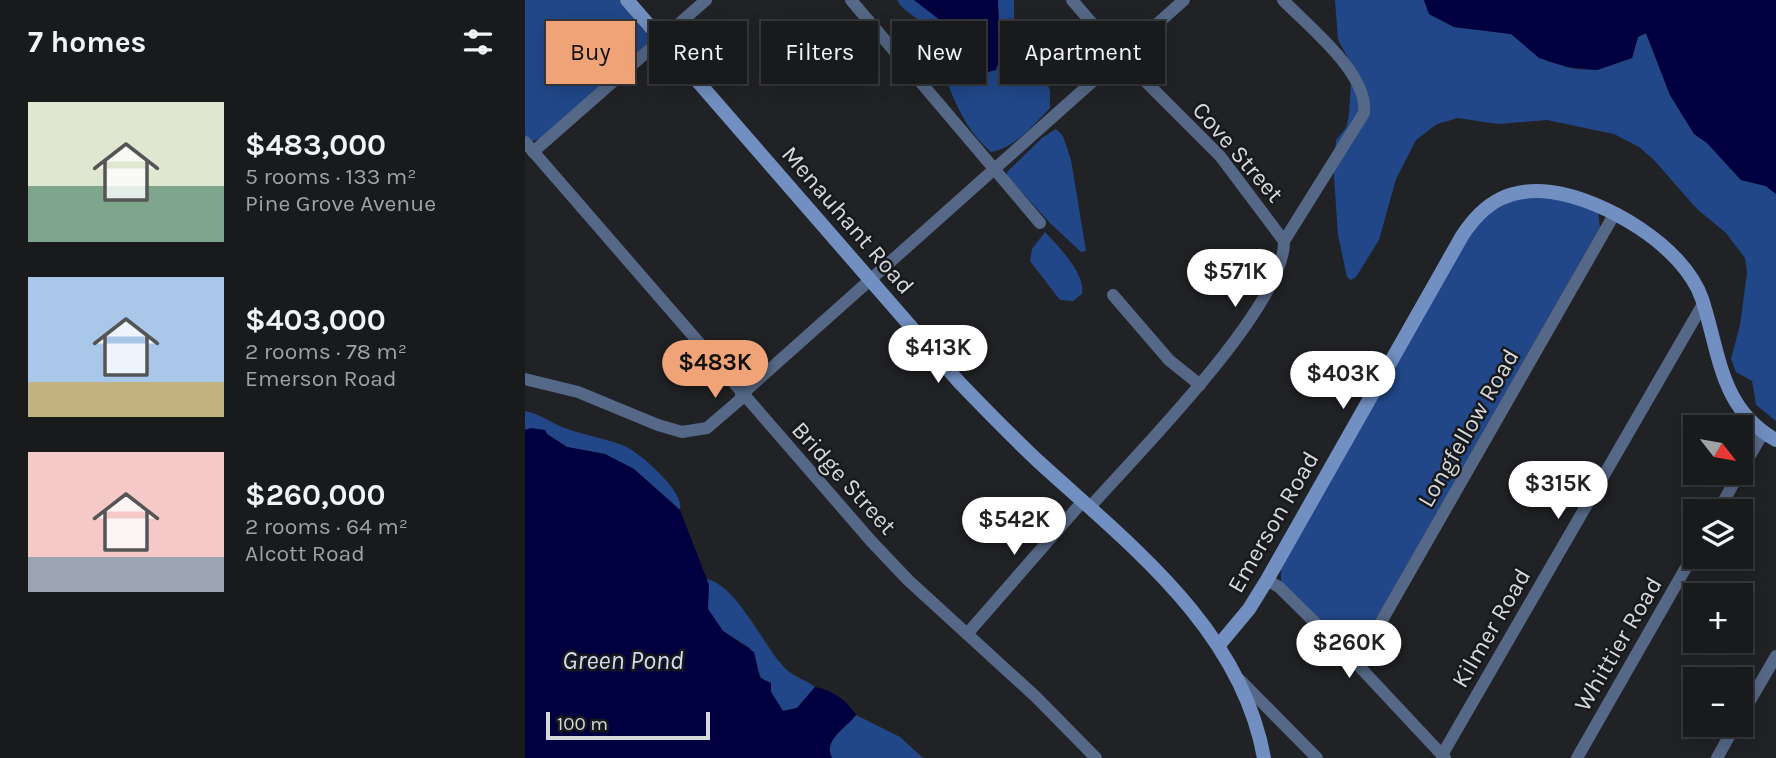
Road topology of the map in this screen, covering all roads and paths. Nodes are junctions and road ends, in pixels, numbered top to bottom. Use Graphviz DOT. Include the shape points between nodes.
graph roads {
  1 [pos="627,0"];
  2 [pos="706,0"];
  3 [pos="851,0"];
  4 [pos="1072,0"];
  5 [pos="1184,0"];
  6 [pos="1283,0"];
  7 [pos="681,21"];
  8 [pos="1090,21"];
  9 [pos="1161,21"];
  10 [pos="649,25"];
  11 [pos="649,47"];
  12 [pos="700,84"];
  13 [pos="1091,84"];
  14 [pos="1148,84"];
  15 [pos="529,150"];
  16 [pos="995,169"];
  17 [pos="1615,213"];
  18 [pos="1039,222"];
  19 [pos="1284,241"];
  20 [pos="870,282"];
  21 [pos="1113,295"];
  22 [pos="1703,304"];
  23 [pos="525,379"];
  24 [pos="1200,385"];
  25 [pos="742,396"];
  26 [pos="1770,436"];
  27 [pos="1753,457"];
  28 [pos="1087,504"];
  29 [pos="1685,569"];
  30 [pos="1267,580"];
  31 [pos="967,634"];
  32 [pos="1219,645"];
  33 [pos="1776,656"];
  34 [pos="1357,664"];
  35 [pos="1240,680"];
  36 [pos="1753,695"];
  37 [pos="1729,737"];
  38 [pos="1444,757"];
  39 [pos="1096,758"];
  40 [pos="1264,758"];
  41 [pos="1317,758"];
  42 [pos="1577,758"];
  43 [pos="1717,758"];
  1 -- 10 [label="main road, Menauhant Road"];
  2 -- 7 [label="street"];
  3 -- 16 [label="street"];
  4 -- 8 [label="street, Cove Street"];
  5 -- 9 [label="street"];
  6 -- 19 [label="street" via="1359,81 1366,99 1354,133"];
  11 -- 15 [label="street"];
  12 -- 20 [label="main road, Menauhant Road"];
  13 -- 16 [label="street"];
  14 -- 19 [label="street, Cove Street" via="1220,156"];
  15 -- 25 [label="street, Bridge Street"];
  16 -- 18 [label="street"];
  16 -- 20 [label="street"];
  17 -- 22 [label="main road" via="1671,257 1692,281"];
  17 -- 30 [label="main road, Emerson Road" via="1580,198 1543,191 1513,193 1490,203 1472,220"];
  17 -- 34 [label="street, Longfellow Road"];
  19 -- 24 [label="street" via="1285,256 1278,271 1226,356"];
  20 -- 25 [label="street"];
  20 -- 28 [label="main road, Menauhant Road" via="1002,427"];
  21 -- 24 [label="street" via="1169,360"];
  22 -- 26 [label="main road" via="1729,390 1745,418"];
  22 -- 38 [label="street, Kilmer Road"];
  23 -- 25 [label="street" via="578,392 674,430 692,432 707,428"];
  24 -- 28 [label="street"];
  25 -- 31 [label="street, Bridge Street" via="871,541"];
  26 -- 27 [label="street"];
  28 -- 31 [label="street"];
  28 -- 32 [label="main road, Menauhant Road" via="1146,560"];
  29 -- 42 [label="street, Whittier Road"];
  30 -- 32 [label="main road, Emerson Road"];
  30 -- 34 [label="street"];
  31 -- 39 [label="street, Bridge Street"];
  32 -- 35 [label="main road, Menauhant Road"];
  33 -- 36 [label="street"];
  34 -- 38 [label="street"];
  35 -- 40 [label="main road, Menauhant Road"];
  35 -- 41 [label="street"];
  37 -- 43 [label="street"];
}
